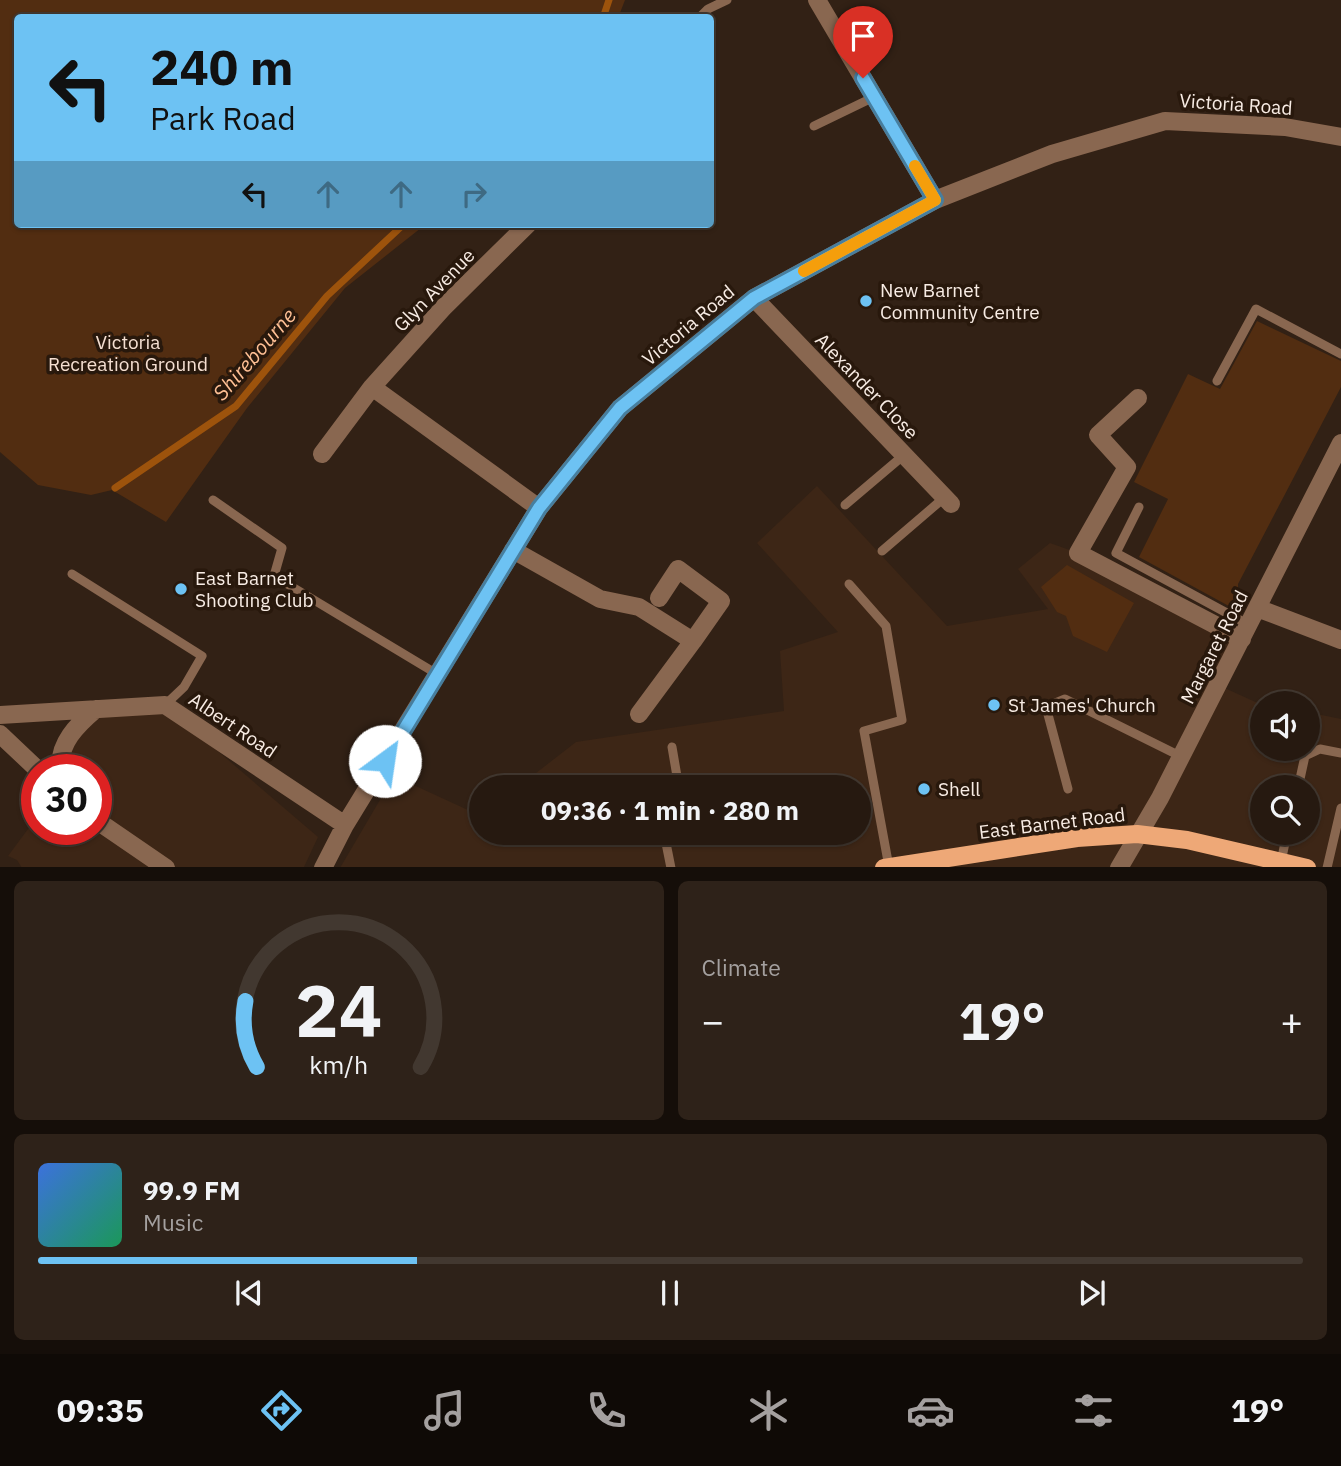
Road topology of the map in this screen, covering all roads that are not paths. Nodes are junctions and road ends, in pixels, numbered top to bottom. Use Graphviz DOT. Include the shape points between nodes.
graph roads {
  1 [pos="727,0"];
  2 [pos="817,0"];
  3 [pos="703,14"];
  4 [pos="874,97"];
  5 [pos="814,126"];
  6 [pos="1341,136"];
  7 [pos="935,200"];
  8 [pos="524,228"];
  9 [pos="754,298"];
  10 [pos="1341,354"];
  11 [pos="1217,381"];
  12 [pos="372,387"];
  13 [pos="1138,398"];
  14 [pos="1341,443"];
  15 [pos="322,454"];
  16 [pos="904,455"];
  17 [pos="213,500"];
  18 [pos="948,501"];
  19 [pos="845,505"];
  20 [pos="1139,507"];
  21 [pos="539,508"];
  22 [pos="513,550"];
  23 [pos="882,551"];
  24 [pos="72,575"];
  25 [pos="849,583"];
  26 [pos="659,598"];
  27 [pos="1257,608"];
  28 [pos="1245,632"];
  29 [pos="1341,640"];
  30 [pos="693,641"];
  31 [pos="437,674"];
  32 [pos="165,705"];
  33 [pos="96,709"];
  34 [pos="639,714"];
  35 [pos="0,715"];
  36 [pos="0,734"];
  37 [pos="672,747"];
  38 [pos="1341,753"];
  39 [pos="21,754"];
  40 [pos="62,754"];
  41 [pos="1181,756"];
  42 [pos="677,775"];
  43 [pos="1301,775"];
  44 [pos="1068,789"];
  45 [pos="1341,808"];
  46 [pos="345,825"];
  47 [pos="112,831"];
  48 [pos="1138,834"];
  49 [pos="666,845"];
  50 [pos="1285,845"];
  51 [pos="1281,862"];
  52 [pos="166,867"];
  53 [pos="323,867"];
  54 [pos="671,867"];
  55 [pos="886,867"];
  56 [pos="1119,867"];
  57 [pos="1307,867"];
  58 [pos="1327,867"];
  1 -- 3 [label="lane"];
  2 -- 4 [label="street"];
  4 -- 5 [label="lane"];
  4 -- 7 [label="street"];
  6 -- 7 [label="street, Victoria Road" via="1284,127 1165,121 1052,154"];
  7 -- 9 [label="street, Victoria Road"];
  8 -- 12 [label="street, Glyn Avenue"];
  9 -- 16 [label="street, Alexander Close"];
  9 -- 21 [label="street, Victoria Road" via="620,408"];
  10 -- 11 [label="lane" via="1256,309"];
  12 -- 15 [label="street, Glyn Avenue"];
  12 -- 21 [label="street"];
  13 -- 28 [label="street" via="1098,435 1127,467 1078,553"];
  14 -- 27 [label="street, Margaret Road"];
  16 -- 18 [label="street, Alexander Close"];
  16 -- 19 [label="lane"];
  17 -- 31 [label="lane" via="282,548 274,576"];
  18 -- 23 [label="lane"];
  20 -- 28 [label="lane" via="1116,552"];
  21 -- 22 [label="street, Victoria Road"];
  22 -- 30 [label="street" via="600,599 639,607"];
  22 -- 31 [label="street, Victoria Road"];
  24 -- 32 [label="lane" via="202,656 184,687"];
  25 -- 55 [label="lane" via="886,626 902,720 864,731"];
  26 -- 30 [label="street" via="678,569 721,601"];
  27 -- 28 [label="street, Margaret Road"];
  27 -- 29 [label="street"];
  28 -- 41 [label="street, Margaret Road"];
  30 -- 34 [label="street"];
  31 -- 46 [label="street, Victoria Road"];
  32 -- 33 [label="street, Albert Road"];
  32 -- 46 [label="street, Albert Road"];
  33 -- 35 [label="street, Albert Road"];
  33 -- 40 [label="street" via="75,727"];
  36 -- 39 [label="street"];
  37 -- 42 [label="lane"];
  38 -- 43 [label="lane" via="1320,749 1305,756"];
  41 -- 44 [label="lane" via="1065,699 1046,707"];
  41 -- 48 [label="street, Margaret Road"];
  45 -- 58 [label="lane"];
  46 -- 53 [label="street, Victoria Road"];
  47 -- 52 [label="street"];
  48 -- 51 [label="main road, East Barnet Road" via="1187,840"];
  48 -- 55 [label="main road, East Barnet Road" via="1077,838"];
  48 -- 56 [label="street, Margaret Road"];
  49 -- 54 [label="lane"];
  50 -- 51 [label="lane"];
  51 -- 57 [label="main road, East Barnet Road"];
}
